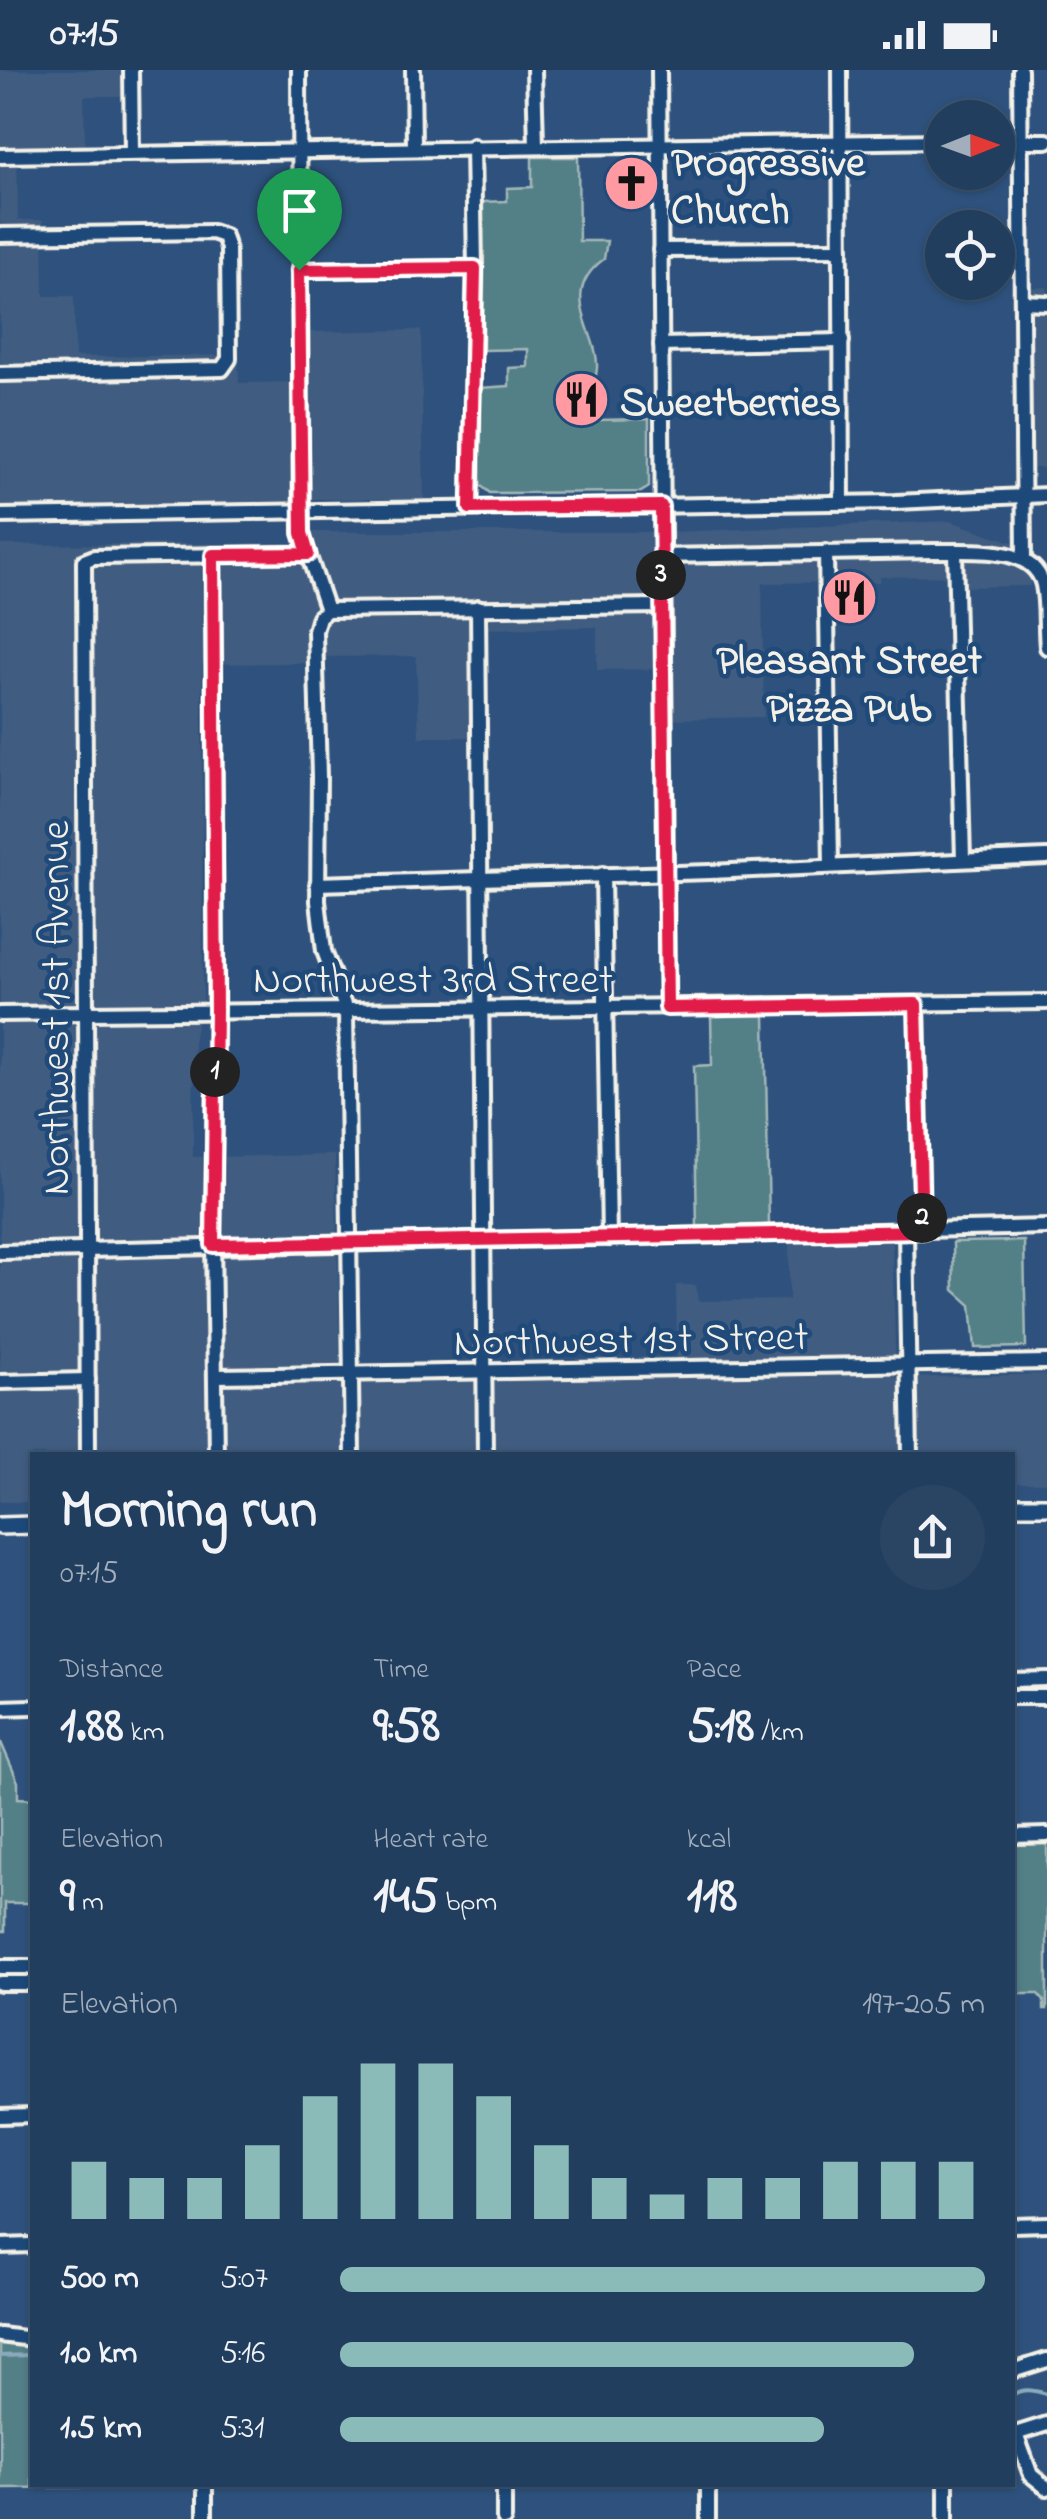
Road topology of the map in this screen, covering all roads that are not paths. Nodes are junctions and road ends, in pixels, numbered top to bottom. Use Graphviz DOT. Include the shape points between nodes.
graph roads {
  1 [pos="132,70"];
  2 [pos="299,70"];
  3 [pos="413,70"];
  4 [pos="534,70"];
  5 [pos="659,70"];
  6 [pos="840,70"];
  7 [pos="1020,70"];
  8 [pos="842,141"];
  9 [pos="925,141"];
  10 [pos="1015,141"];
  11 [pos="1021,141"];
  12 [pos="1047,141"];
  13 [pos="659,144"];
  14 [pos="473,146"];
  15 [pos="536,146"];
  16 [pos="414,147"];
  17 [pos="299,149"];
  18 [pos="132,153"];
  19 [pos="0,156"];
  20 [pos="0,235"];
  21 [pos="841,248"];
  22 [pos="660,250"];
  23 [pos="475,268"];
  24 [pos="299,270"];
  25 [pos="1022,302"];
  26 [pos="1047,303"];
  27 [pos="842,341"];
  28 [pos="661,345"];
  29 [pos="0,374"];
  30 [pos="1047,495"];
  31 [pos="1024,497"];
  32 [pos="842,503"];
  33 [pos="661,506"];
  34 [pos="470,508"];
  35 [pos="301,511"];
  36 [pos="0,516"];
  37 [pos="826,552"];
  38 [pos="955,552"];
  39 [pos="308,554"];
  40 [pos="213,555"];
  41 [pos="661,556"];
  42 [pos="1024,560"];
  43 [pos="662,606"];
  44 [pos="478,607"];
  45 [pos="327,610"];
  46 [pos="1045,619"];
  47 [pos="1047,648"];
  48 [pos="1047,857"];
  49 [pos="964,860"];
  50 [pos="831,864"];
  51 [pos="665,873"];
  52 [pos="603,874"];
  53 [pos="480,879"];
  54 [pos="317,884"];
  55 [pos="1047,1002"];
  56 [pos="916,1004"];
  57 [pos="605,1008"];
  58 [pos="667,1008"];
  59 [pos="216,1010"];
  60 [pos="346,1010"];
  61 [pos="481,1010"];
  62 [pos="84,1013"];
  63 [pos="0,1014"];
  64 [pos="1047,1227"];
  65 [pos="906,1231"];
  66 [pos="922,1231"];
  67 [pos="609,1238"];
  68 [pos="483,1241"];
  69 [pos="350,1242"];
  70 [pos="213,1245"];
  71 [pos="87,1251"];
  72 [pos="0,1252"];
  73 [pos="1047,1362"];
  74 [pos="907,1364"];
  75 [pos="484,1372"];
  76 [pos="351,1374"];
  77 [pos="216,1376"];
  78 [pos="88,1380"];
  79 [pos="0,1382"];
  80 [pos="88,1452"];
  81 [pos="216,1452"];
  82 [pos="352,1452"];
  83 [pos="485,1452"];
  84 [pos="910,1452"];
  85 [pos="1015,1506"];
  86 [pos="1047,1506"];
  87 [pos="0,1526"];
  88 [pos="30,1526"];
  89 [pos="1047,1679"];
  90 [pos="1015,1680"];
  91 [pos="1028,1680"];
  92 [pos="1028,1697"];
  93 [pos="1047,1697"];
  94 [pos="1015,1698"];
  95 [pos="30,1707"];
  96 [pos="0,1708"];
  97 [pos="1047,1835"];
  98 [pos="1015,1836"];
  99 [pos="30,1966"];
  100 [pos="0,1967"];
  101 [pos="0,1983"];
  102 [pos="30,1983"];
  103 [pos="30,2115"];
  104 [pos="0,2116"];
  105 [pos="1047,2224"];
  106 [pos="1015,2225"];
  107 [pos="0,2246"];
  108 [pos="30,2246"];
  109 [pos="0,2335"];
  110 [pos="30,2340"];
  111 [pos="1047,2360"];
  112 [pos="1015,2370"];
  113 [pos="1047,2424"];
  114 [pos="1015,2435"];
  115 [pos="1015,2437"];
  116 [pos="205,2487"];
  117 [pos="504,2487"];
  118 [pos="708,2487"];
  119 [pos="946,2487"];
  120 [pos="1047,2488"];
  121 [pos="205,2519"];
  122 [pos="504,2519"];
  123 [pos="708,2519"];
  124 [pos="946,2519"];
  1 -- 18 [label="street"];
  2 -- 17 [label="street"];
  3 -- 16 [label="street"];
  4 -- 15 [label="street"];
  5 -- 13 [label="street"];
  6 -- 8 [label="street"];
  7 -- 11 [label="street"];
  8 -- 9 [label="street"];
  8 -- 13 [label="street"];
  8 -- 21 [label="street"];
  10 -- 11 [label="street"];
  11 -- 12 [label="street"];
  11 -- 25 [label="street"];
  13 -- 15 [label="street"];
  13 -- 22 [label="street"];
  14 -- 15 [label="street"];
  14 -- 16 [label="street"];
  14 -- 23 [label="street"];
  16 -- 17 [label="street"];
  17 -- 18 [label="street"];
  17 -- 24 [label="street"];
  18 -- 19 [label="street"];
  20 -- 29 [label="street" via="224,236 229,359 226,367"];
  21 -- 22 [label="street"];
  21 -- 27 [label="street"];
  22 -- 28 [label="street"];
  23 -- 24 [label="street"];
  23 -- 34 [label="street"];
  24 -- 35 [label="street"];
  25 -- 26 [label="street"];
  25 -- 31 [label="street"];
  27 -- 28 [label="street"];
  27 -- 32 [label="street"];
  28 -- 33 [label="street"];
  30 -- 31 [label="street"];
  31 -- 32 [label="street"];
  31 -- 42 [label="street"];
  32 -- 33 [label="street"];
  33 -- 34 [label="street"];
  33 -- 41 [label="street"];
  34 -- 35 [label="street"];
  35 -- 36 [label="street"];
  35 -- 39 [label="street"];
  37 -- 38 [label="street"];
  37 -- 41 [label="street"];
  37 -- 50 [label="street"];
  38 -- 42 [label="street"];
  38 -- 49 [label="street"];
  39 -- 40 [label="street"];
  39 -- 45 [label="street"];
  40 -- 59 [label="street"];
  40 -- 62 [label="street, Northwest 1st Avenue" via="84,561"];
  41 -- 43 [label="street"];
  42 -- 46 [label="street" via="1042,580"];
  43 -- 44 [label="street"];
  43 -- 51 [label="street"];
  44 -- 45 [label="street"];
  44 -- 53 [label="street"];
  45 -- 54 [label="street" via="314,631"];
  46 -- 47 [label="street"];
  48 -- 49 [label="street"];
  49 -- 50 [label="street"];
  50 -- 51 [label="street"];
  51 -- 52 [label="street"];
  51 -- 58 [label="street"];
  52 -- 53 [label="street"];
  52 -- 57 [label="street"];
  53 -- 54 [label="street"];
  53 -- 61 [label="street"];
  54 -- 60 [label="street" via="324,951"];
  55 -- 56 [label="street, Northwest 3rd Street"];
  56 -- 58 [label="street, Northwest 3rd Street"];
  56 -- 66 [label="street"];
  57 -- 58 [label="street, Northwest 3rd Street"];
  57 -- 61 [label="street, Northwest 3rd Street"];
  57 -- 67 [label="street"];
  59 -- 60 [label="street, Northwest 3rd Street"];
  59 -- 62 [label="street, Northwest 3rd Street"];
  59 -- 70 [label="street"];
  60 -- 61 [label="street, Northwest 3rd Street"];
  60 -- 69 [label="street"];
  61 -- 68 [label="street"];
  62 -- 63 [label="street, Northwest 3rd Street"];
  62 -- 71 [label="street, Northwest 1st Avenue"];
  64 -- 66 [label="street"];
  65 -- 66 [label="street"];
  65 -- 67 [label="street"];
  65 -- 74 [label="street"];
  67 -- 68 [label="street"];
  68 -- 69 [label="street"];
  68 -- 75 [label="street"];
  69 -- 70 [label="street"];
  69 -- 76 [label="street"];
  70 -- 71 [label="street"];
  70 -- 77 [label="street"];
  71 -- 72 [label="street"];
  71 -- 78 [label="street, Northwest 1st Avenue"];
  73 -- 74 [label="street, Northwest 1st Street"];
  74 -- 75 [label="street, Northwest 1st Street"];
  74 -- 84 [label="street"];
  75 -- 76 [label="street, Northwest 1st Street"];
  75 -- 83 [label="street"];
  76 -- 77 [label="street, Northwest 1st Street"];
  76 -- 82 [label="street"];
  77 -- 81 [label="street"];
  78 -- 79 [label="street"];
  78 -- 80 [label="street, Northwest 1st Avenue"];
  85 -- 86 [label="main road"];
  87 -- 88 [label="main road"];
  89 -- 91 [label="street"];
  90 -- 91 [label="street"];
  91 -- 92 [label="street"];
  92 -- 93 [label="street"];
  92 -- 94 [label="street"];
  95 -- 96 [label="street"];
  97 -- 98 [label="street"];
  99 -- 100 [label="street"];
  101 -- 102 [label="street"];
  103 -- 104 [label="street"];
  105 -- 106 [label="street"];
  107 -- 108 [label="street"];
  109 -- 110 [label="street"];
  111 -- 112 [label="street"];
  113 -- 114 [label="street"];
  115 -- 120 [label="street" via="1031,2476"];
  116 -- 121 [label="street"];
  117 -- 122 [label="street"];
  118 -- 123 [label="street"];
  119 -- 124 [label="street"];
}
